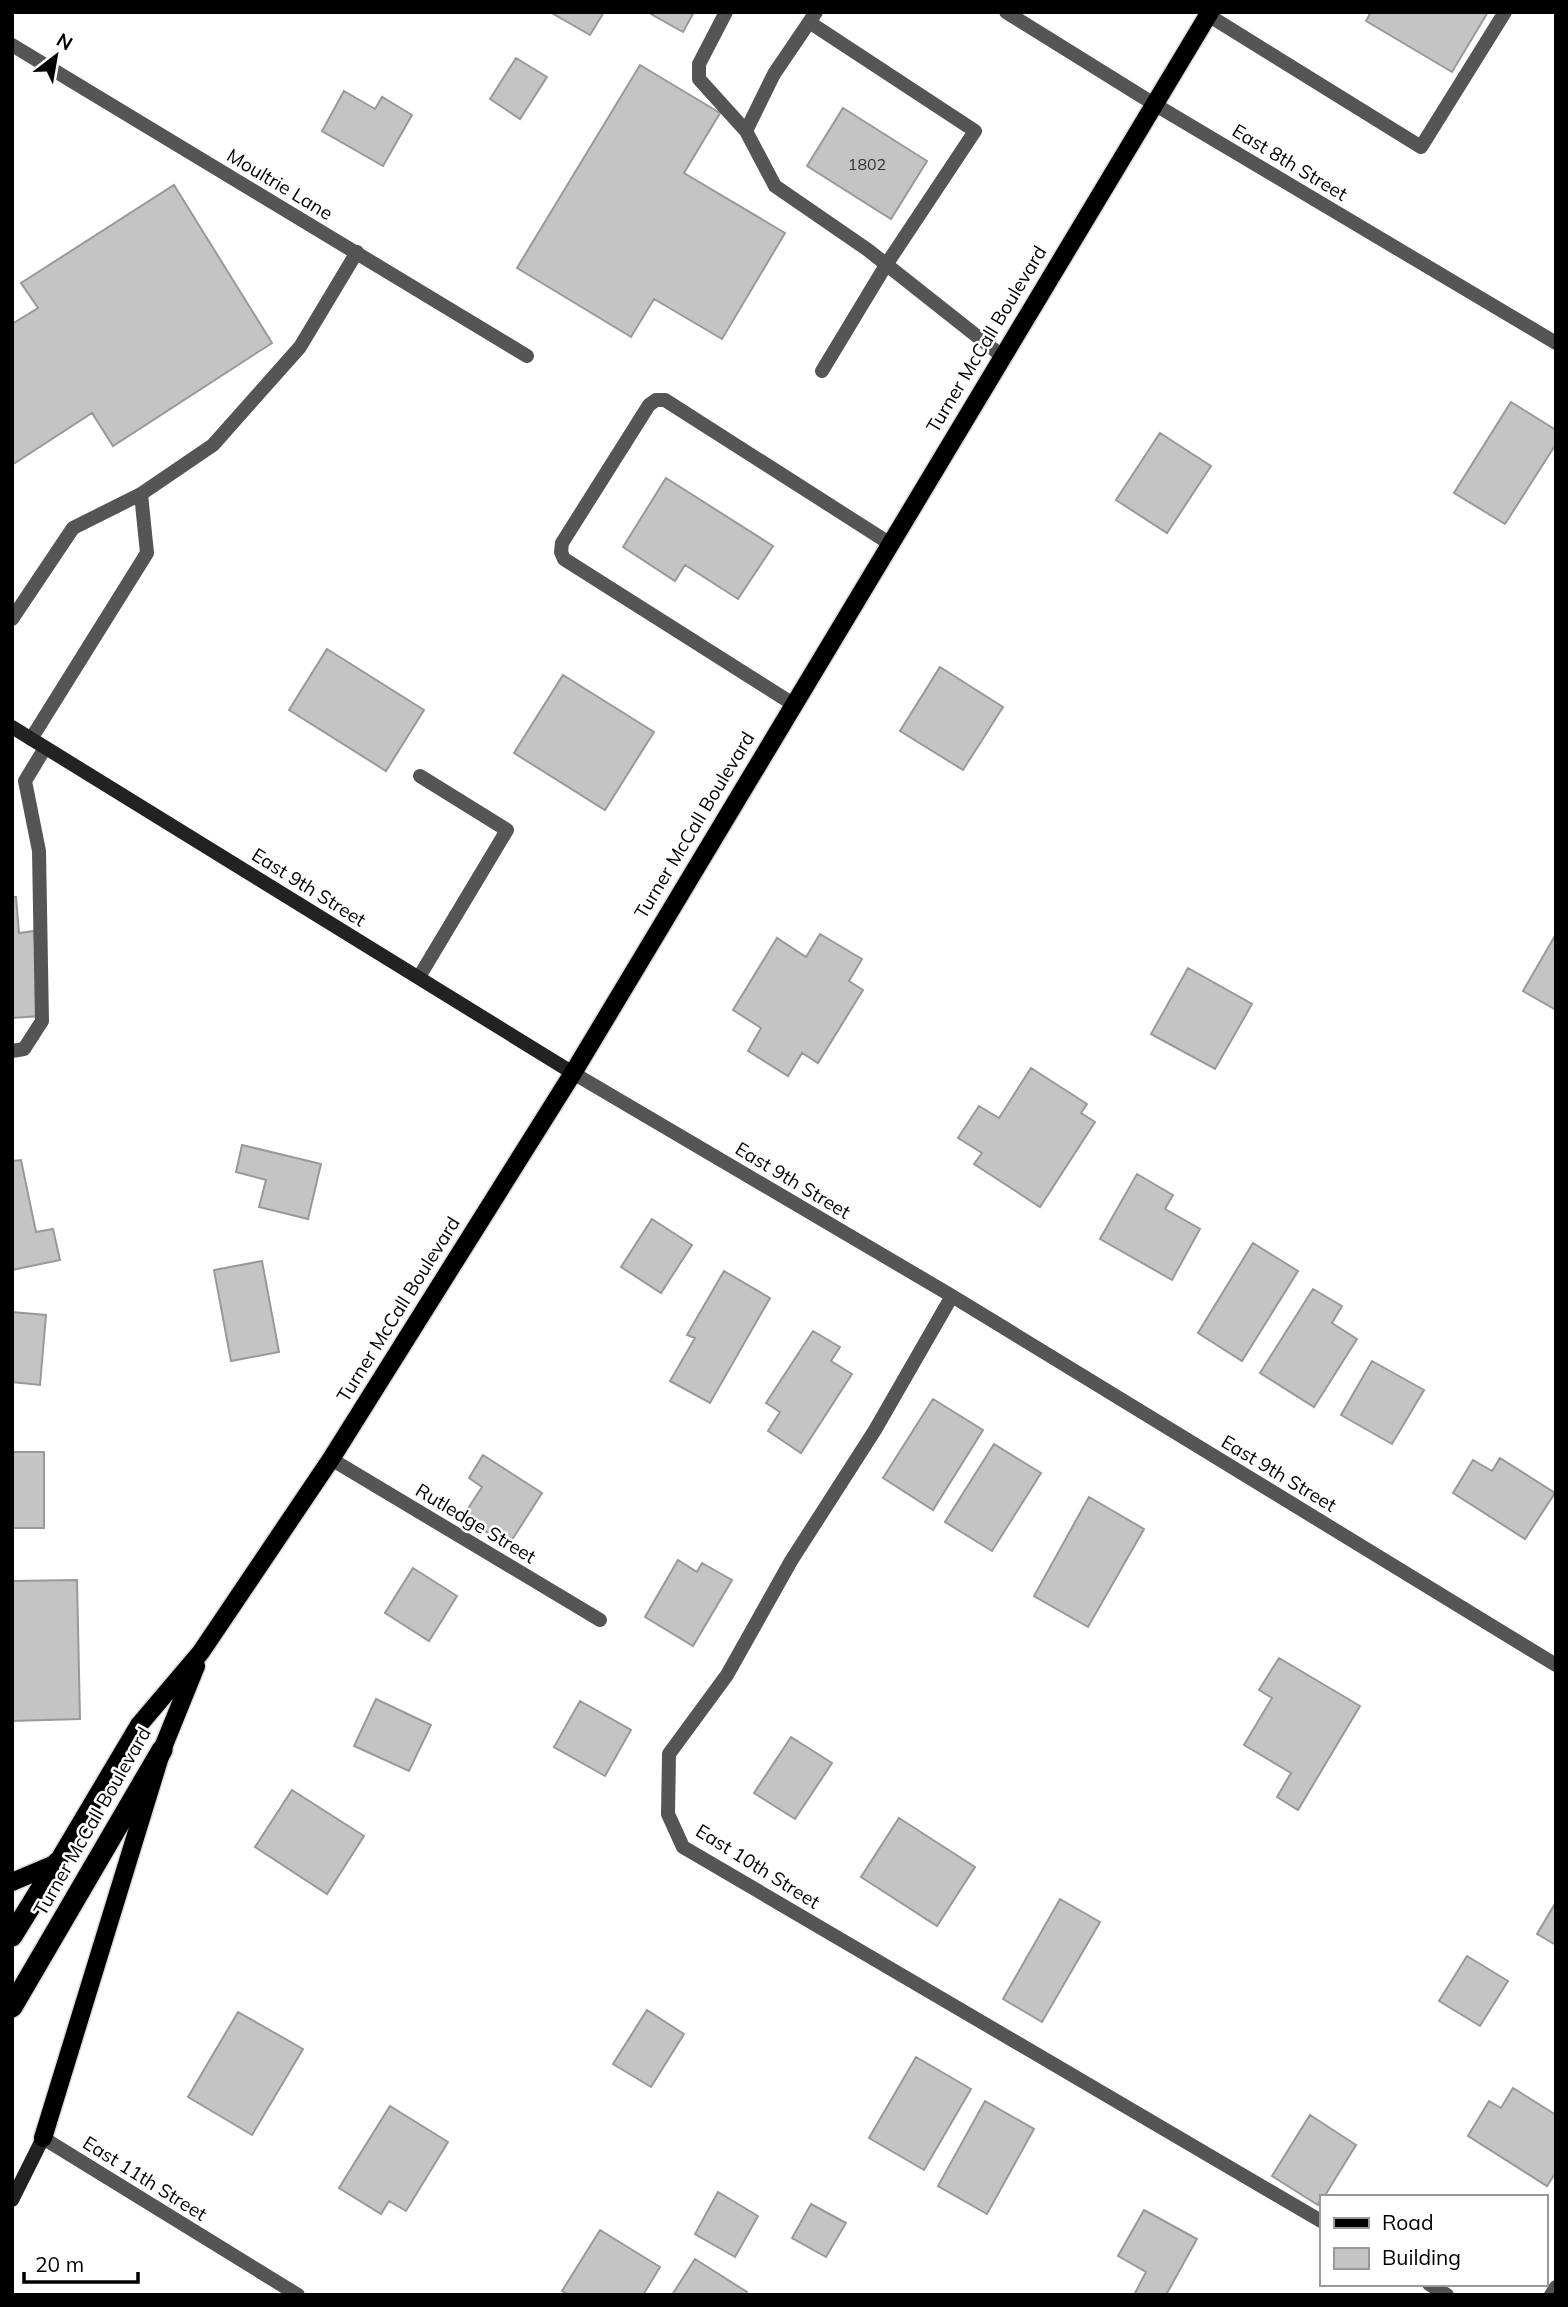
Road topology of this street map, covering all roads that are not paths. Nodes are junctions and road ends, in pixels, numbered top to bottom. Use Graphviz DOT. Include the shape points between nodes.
graph roads {
  1 [pos="726,12"];
  2 [pos="1505,12"];
  3 [pos="1008,13"];
  4 [pos="1209,13"];
  5 [pos="813,17"];
  6 [pos="12,45"];
  7 [pos="1154,104"];
  8 [pos="746,131"];
  9 [pos="357,252"];
  10 [pos="886,265"];
  11 [pos="1556,343"];
  12 [pos="527,356"];
  13 [pos="1002,356"];
  14 [pos="821,371"];
  15 [pos="141,494"];
  16 [pos="889,543"];
  17 [pos="12,619"];
  18 [pos="793,704"];
  19 [pos="12,727"];
  20 [pos="31,738"];
  21 [pos="45,748"];
  22 [pos="420,776"];
  23 [pos="19,781"];
  24 [pos="419,978"];
  25 [pos="12,1051"];
  26 [pos="573,1073"];
  27 [pos="952,1296"];
  28 [pos="331,1459"];
  29 [pos="600,1620"];
  30 [pos="201,1652"];
  31 [pos="1556,1665"];
  32 [pos="162,1750"];
  33 [pos="57,1863"];
  34 [pos="12,1882"];
  35 [pos="12,1936"];
  36 [pos="12,2007"];
  37 [pos="43,2138"];
  38 [pos="12,2200"];
  39 [pos="1320,2220"];
  40 [pos="1556,2287"];
  41 [pos="298,2295"];
  42 [pos="1551,2295"];
  1 -- 8 [label="street" via="699,64 699,79"];
  2 -- 4 [label="street" via="1421,147"];
  3 -- 7 [label="street, East 8th Street"];
  4 -- 7 [label="main road, Turner McCall Boulevard"];
  5 -- 8 [label="street" via="774,74"];
  5 -- 10 [label="street" via="975,131"];
  6 -- 9 [label="street, Moultrie Lane"];
  7 -- 11 [label="street, East 8th Street"];
  7 -- 13 [label="main road, Turner McCall Boulevard"];
  8 -- 10 [label="street" via="775,186"];
  9 -- 12 [label="street, Moultrie Lane"];
  9 -- 15 [label="street" via="283,367 212,445"];
  10 -- 13 [label="street"];
  10 -- 14 [label="street"];
  13 -- 16 [label="main road, Turner McCall Boulevard"];
  15 -- 17 [label="street" via="73,528"];
  15 -- 20 [label="street" via="147,553"];
  16 -- 18 [label="main road, Turner McCall Boulevard"];
  16 -- 18 [label="street" via="665,400 656,400 562,544 564,559"];
  18 -- 26 [label="main road, Turner McCall Boulevard"];
  19 -- 20 [label="street, East 9th Street"];
  20 -- 21 [label="street, East 9th Street"];
  21 -- 23 [label="street"];
  21 -- 24 [label="street, East 9th Street"];
  22 -- 24 [label="street" via="507,830"];
  23 -- 25 [label="street" via="39,850 41,1021 24,1049"];
  24 -- 26 [label="street, East 9th Street"];
  26 -- 27 [label="street, East 9th Street"];
  26 -- 28 [label="main road, Turner McCall Boulevard"];
  27 -- 31 [label="street, East 9th Street"];
  27 -- 39 [label="street, East 10th Street" via="726,1675 669,1754 668,1814 683,1847"];
  28 -- 29 [label="street, Rutledge Street"];
  28 -- 30 [label="main road, Turner McCall Boulevard"];
  30 -- 32 [label="main road, Turner McCall Boulevard"];
  30 -- 33 [label="main road, Turner McCall Boulevard" via="139,1724"];
  32 -- 36 [label="highway, Turner McCall Boulevard"];
  32 -- 37 [label="main road"];
  33 -- 34 [label="main road"];
  33 -- 35 [label="highway, Turner McCall Boulevard"];
  37 -- 38 [label="street"];
  37 -- 41 [label="street, East 11th Street"];
  40 -- 42 [label="street"];
}
